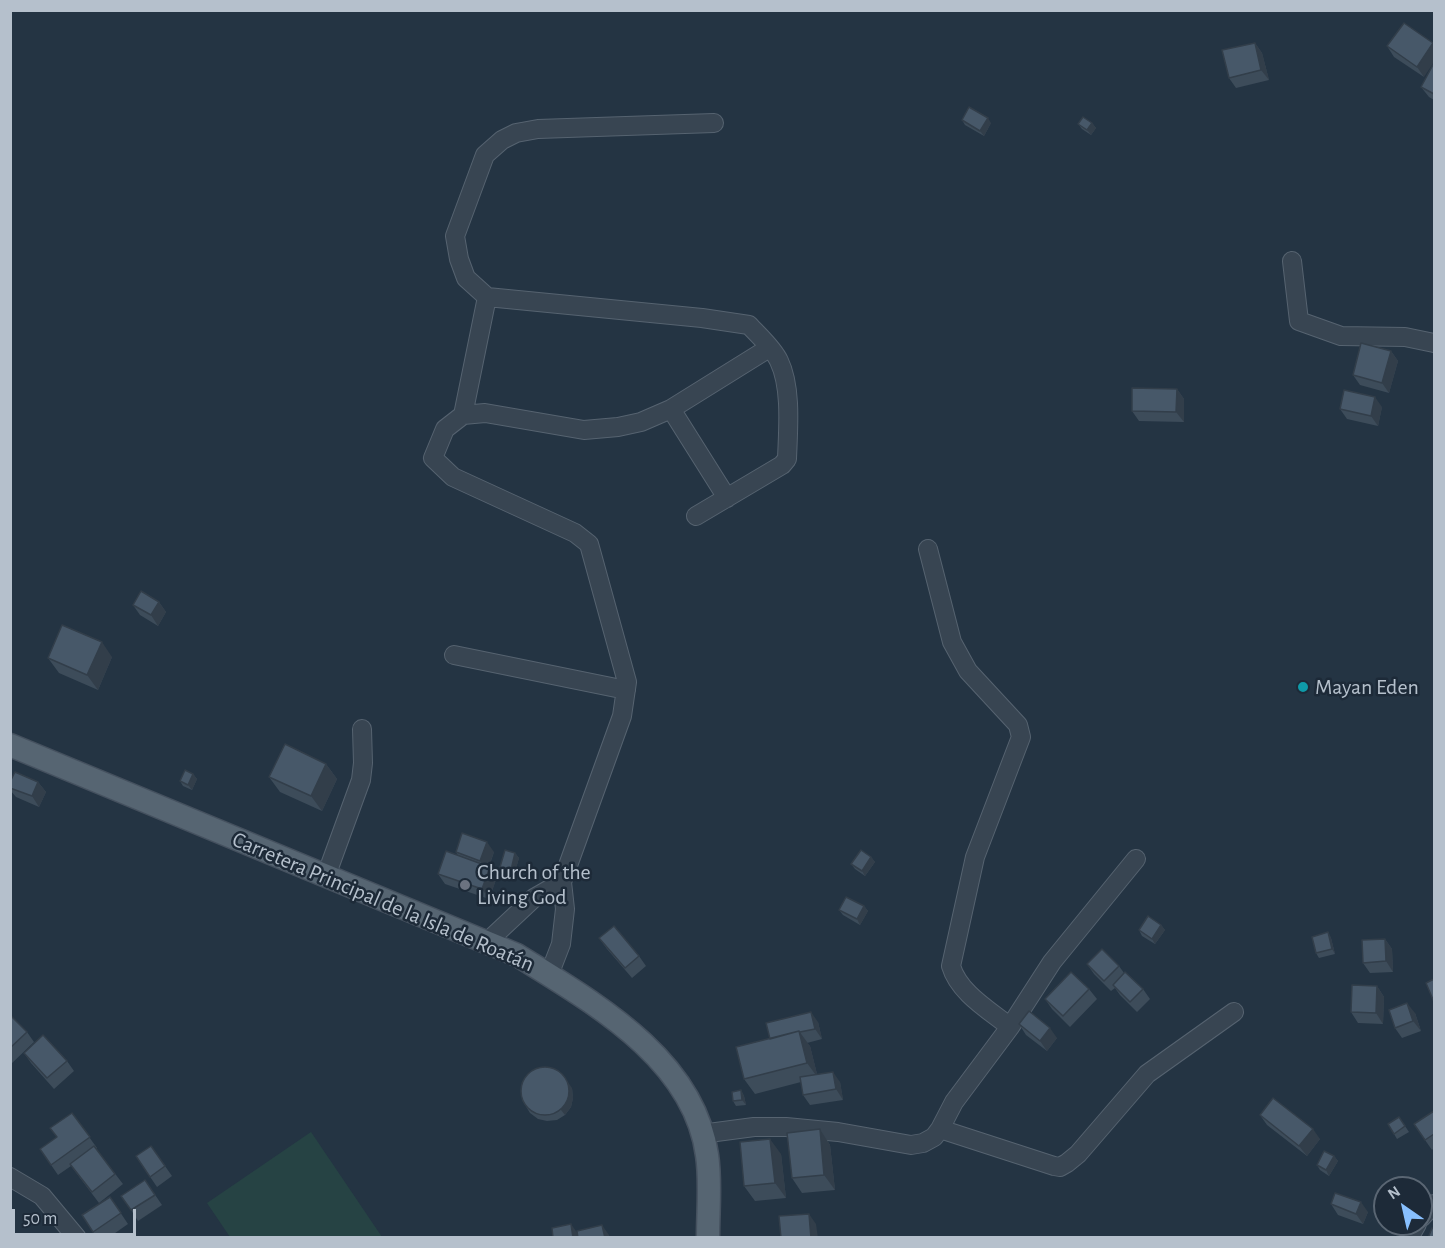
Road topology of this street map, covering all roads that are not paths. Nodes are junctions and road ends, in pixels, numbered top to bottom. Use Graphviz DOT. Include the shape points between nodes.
graph roads {
  1 [pos="714,123"];
  2 [pos="1292,261"];
  3 [pos="487,297"];
  4 [pos="1434,343"];
  5 [pos="769,348"];
  6 [pos="671,409"];
  7 [pos="463,415"];
  8 [pos="727,498"];
  9 [pos="696,516"];
  10 [pos="928,549"];
  11 [pos="454,655"];
  12 [pos="626,690"];
  13 [pos="362,729"];
  14 [pos="10,745"];
  15 [pos="1136,859"];
  16 [pos="326,876"];
  17 [pos="562,882"];
  18 [pos="487,942"];
  19 [pos="549,975"];
  20 [pos="1234,1012"];
  21 [pos="1010,1027"];
  22 [pos="940,1129"];
  23 [pos="701,1134"];
  24 [pos="11,1178"];
  25 [pos="77,1238"];
  26 [pos="708,1238"];
  1 -- 3 [label="street" via="538,129 501,140 485,155 455,236 466,278"];
  2 -- 4 [label="street" via="1299,321 1341,336 1405,337"];
  3 -- 5 [label="street" via="749,325"];
  3 -- 7 [label="street"];
  5 -- 6 [label="street"];
  5 -- 8 [label="street" via="779,362 789,400 788,459"];
  6 -- 7 [label="street" via="641,422 584,429 485,413"];
  6 -- 8 [label="street"];
  7 -- 12 [label="street" via="445,429 433,458 453,477 575,533 589,544"];
  8 -- 9 [label="street"];
  10 -- 21 [label="street" via="952,642 968,671 1018,725 1021,737 975,856 951,966 962,988"];
  11 -- 12 [label="street"];
  12 -- 17 [label="street" via="622,716"];
  13 -- 16 [label="street" via="361,780"];
  14 -- 16 [label="main road, Carretera Principal de la Isla de Roatán"];
  15 -- 21 [label="street" via="1052,962"];
  16 -- 18 [label="main road, Carretera Principal de la Isla de Roatán"];
  17 -- 18 [label="street" via="534,898"];
  17 -- 19 [label="street" via="566,909 561,944"];
  18 -- 19 [label="main road, Carretera Principal de la Isla de Roatán"];
  19 -- 23 [label="main road, Carretera Principal de la Isla de Roatán" via="592,1002 640,1040 677,1081 696,1115"];
  20 -- 22 [label="street" via="1147,1074 1078,1154 1060,1167"];
  21 -- 22 [label="street" via="959,1096"];
  22 -- 23 [label="street" via="934,1137 911,1145 786,1127"];
  23 -- 26 [label="main road, Carretera Principal de la Isla de Roatán" via="707,1155"];
  24 -- 25 [label="street" via="42,1196"];
}
